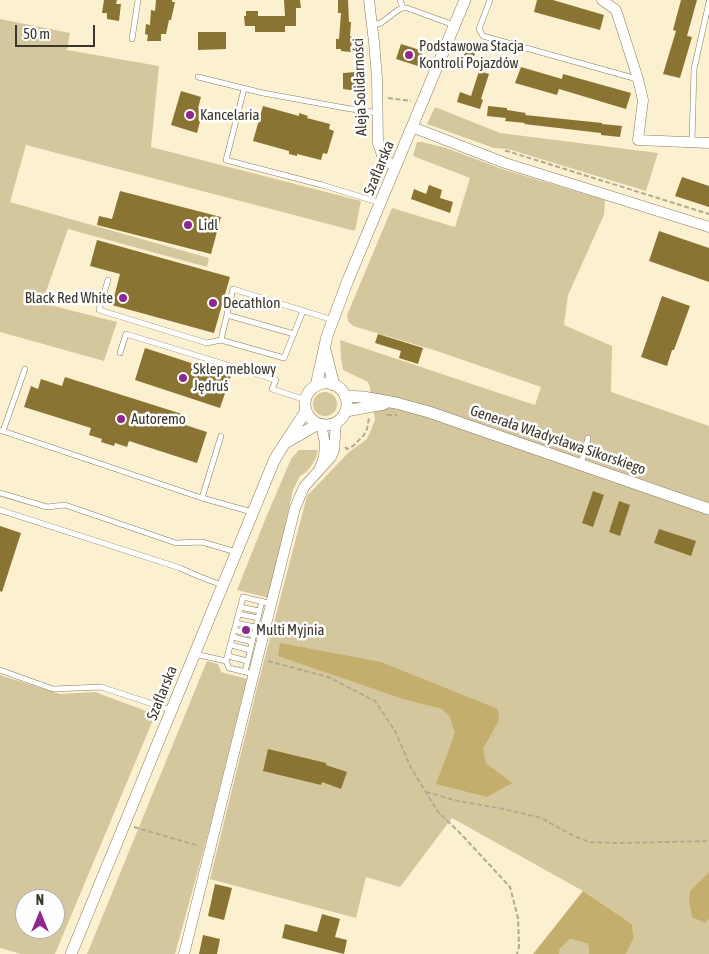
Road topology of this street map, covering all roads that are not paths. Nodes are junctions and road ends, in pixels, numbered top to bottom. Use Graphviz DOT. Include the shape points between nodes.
graph roads {
  1 [pos="138,0"];
  2 [pos="369,0"];
  3 [pos="400,0"];
  4 [pos="464,0"];
  5 [pos="490,0"];
  6 [pos="602,0"];
  7 [pos="709,2"];
  8 [pos="403,8"];
  9 [pos="372,25"];
  10 [pos="454,25"];
  11 [pos="132,39"];
  12 [pos="198,77"];
  13 [pos="638,79"];
  14 [pos="244,89"];
  15 [pos="378,113"];
  16 [pos="412,128"];
  17 [pos="692,142"];
  18 [pos="709,143"];
  19 [pos="396,166"];
  20 [pos="381,202"];
  21 [pos="709,227"];
  22 [pos="108,280"];
  23 [pos="302,311"];
  24 [pos="227,315"];
  25 [pos="333,320"];
  26 [pos="294,334"];
  27 [pos="220,340"];
  28 [pos="324,348"];
  29 [pos="120,353"];
  30 [pos="25,369"];
  31 [pos="334,385"];
  32 [pos="316,386"];
  33 [pos="345,396"];
  34 [pos="396,403"];
  35 [pos="306,405"];
  36 [pos="346,411"];
  37 [pos="336,423"];
  38 [pos="320,424"];
  39 [pos="2,431"];
  40 [pos="221,436"];
  41 [pos="588,438"];
  42 [pos="284,445"];
  43 [pos="580,465"];
  44 [pos="319,471"];
  45 [pos="0,493"];
  46 [pos="202,498"];
  47 [pos="709,509"];
  48 [pos="0,510"];
  49 [pos="253,512"];
  50 [pos="236,552"];
  51 [pos="223,585"];
  52 [pos="267,602"];
  53 [pos="240,606"];
  54 [pos="259,611"];
  55 [pos="239,614"];
  56 [pos="258,618"];
  57 [pos="236,623"];
  58 [pos="255,627"];
  59 [pos="234,630"];
  60 [pos="254,635"];
  61 [pos="233,637"];
  62 [pos="252,642"];
  63 [pos="231,645"];
  64 [pos="250,650"];
  65 [pos="195,654"];
  66 [pos="227,659"];
  67 [pos="253,660"];
  68 [pos="0,670"];
  69 [pos="250,673"];
  70 [pos="171,710"];
  71 [pos="71,954"];
  72 [pos="184,954"];
  1 -- 11 [label="lane"];
  2 -- 9 [label="street, Aleja Solidarności"];
  3 -- 8 [label="lane"];
  4 -- 10 [label="street, Szaflarska"];
  5 -- 13 [label="lane" via="478,29 483,36"];
  6 -- 13 [label="street" via="616,10"];
  7 -- 17 [label="lane" via="694,69"];
  8 -- 9 [label="lane" via="381,23"];
  8 -- 10 [label="lane"];
  9 -- 15 [label="street, Aleja Solidarności"];
  10 -- 16 [label="street, Szaflarska"];
  12 -- 14 [label="lane"];
  13 -- 17 [label="street" via="643,100 638,140"];
  14 -- 15 [label="lane"];
  14 -- 20 [label="lane" via="226,160"];
  15 -- 19 [label="street, Aleja Solidarności" via="378,143 388,163"];
  16 -- 19 [label="street, Szaflarska"];
  16 -- 21 [label="street" via="505,163"];
  17 -- 18 [label="street"];
  19 -- 20 [label="street, Szaflarska"];
  20 -- 25 [label="street, Szaflarska"];
  22 -- 27 [label="lane" via="99,310 207,343"];
  23 -- 24 [label="lane" via="233,289"];
  23 -- 25 [label="lane"];
  23 -- 26 [label="lane"];
  24 -- 26 [label="lane"];
  24 -- 27 [label="lane"];
  25 -- 28 [label="street, Szaflarska"];
  26 -- 27 [label="lane" via="284,358"];
  28 -- 31 [label="street"];
  28 -- 32 [label="street, Szaflarska"];
  29 -- 35 [label="lane" via="126,334 276,380 272,389"];
  30 -- 39 [label="lane"];
  31 -- 32 [label="street"];
  31 -- 33 [label="street"];
  32 -- 35 [label="street" via="311,390"];
  33 -- 34 [label="street, Generała Władysława Sikorskiego"];
  33 -- 36 [label="street"];
  34 -- 36 [label="street, Generała Władysława Sikorskiego"];
  34 -- 43 [label="street, Generała Władysława Sikorskiego"];
  35 -- 38 [label="street" via="313,421"];
  35 -- 42 [label="street, Szaflarska"];
  36 -- 37 [label="street"];
  37 -- 38 [label="street"];
  37 -- 44 [label="street" via="339,444"];
  38 -- 42 [label="street, Szaflarska"];
  38 -- 44 [label="street" via="325,443"];
  39 -- 46 [label="lane"];
  40 -- 46 [label="lane"];
  41 -- 43 [label="lane"];
  42 -- 49 [label="street, Szaflarska"];
  43 -- 47 [label="street, Generała Władysława Sikorskiego"];
  44 -- 52 [label="street" via="308,482 295,508"];
  45 -- 50 [label="lane" via="47,507 65,505 176,543 202,542"];
  46 -- 49 [label="lane"];
  48 -- 51 [label="lane"];
  49 -- 50 [label="street, Szaflarska"];
  50 -- 51 [label="street, Szaflarska"];
  51 -- 65 [label="street, Szaflarska"];
  52 -- 53 [label="lane" via="243,597"];
  52 -- 54 [label="lane"];
  52 -- 67 [label="street"];
  53 -- 54 [label="lane"];
  53 -- 55 [label="lane"];
  54 -- 56 [label="lane"];
  55 -- 56 [label="lane"];
  55 -- 57 [label="lane"];
  56 -- 58 [label="lane"];
  57 -- 58 [label="lane"];
  57 -- 59 [label="lane"];
  58 -- 60 [label="lane"];
  59 -- 60 [label="lane"];
  59 -- 61 [label="lane"];
  60 -- 62 [label="lane"];
  61 -- 62 [label="lane"];
  61 -- 63 [label="lane"];
  62 -- 64 [label="lane"];
  63 -- 64 [label="lane"];
  63 -- 66 [label="lane"];
  64 -- 67 [label="lane"];
  65 -- 66 [label="lane"];
  65 -- 70 [label="street, Szaflarska"];
  66 -- 67 [label="lane"];
  66 -- 69 [label="lane" via="229,668"];
  67 -- 69 [label="street"];
  68 -- 70 [label="lane" via="53,689 101,687"];
  69 -- 72 [label="street"];
  70 -- 71 [label="street, Szaflarska"];
}
